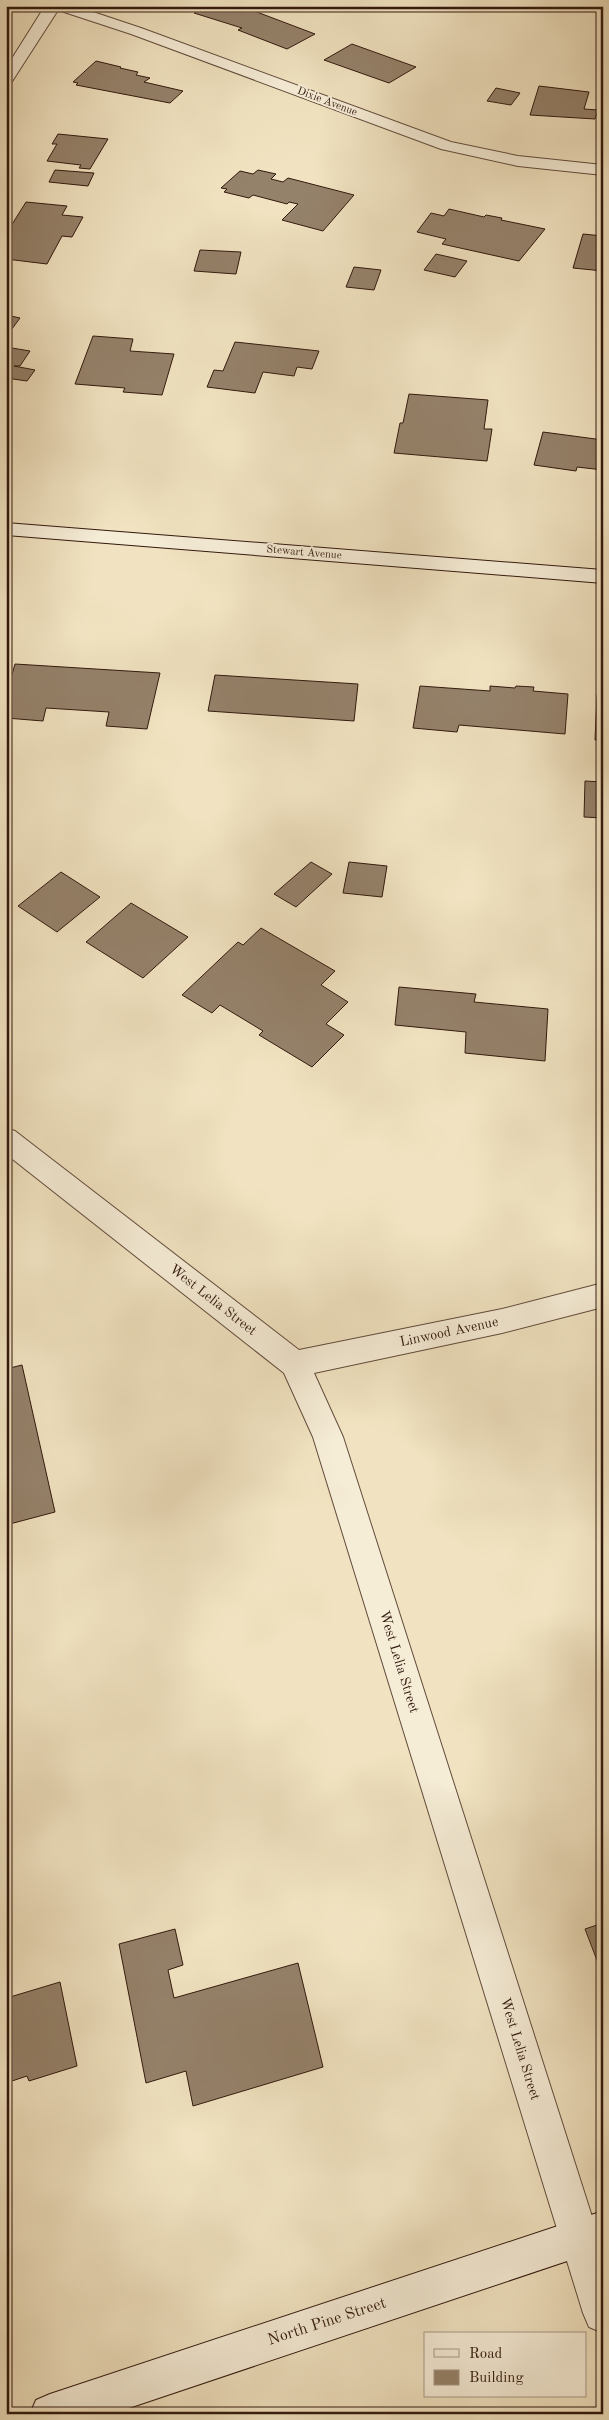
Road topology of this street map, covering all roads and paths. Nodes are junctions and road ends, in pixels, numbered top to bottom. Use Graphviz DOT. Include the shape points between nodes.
graph roads {
  1 [pos="53,6"];
  2 [pos="59,6"];
  3 [pos="6,80"];
  4 [pos="603,170"];
  5 [pos="6,529"];
  6 [pos="603,577"];
  7 [pos="6,1139"];
  8 [pos="603,1295"];
  9 [pos="295,1364"];
  10 [pos="591,2234"];
  11 [pos="603,2313"];
  12 [pos="50,2414"];
  1 -- 3 [label="street"];
  2 -- 4 [label="street, Dixie Avenue" via="136,31 447,146 518,161"];
  5 -- 6 [label="street, Stewart Avenue"];
  7 -- 9 [label="street, West Lelia Street"];
  8 -- 9 [label="street, Linwood Avenue" via="502,1321"];
  9 -- 10 [label="street, West Lelia Street" via="328,1436"];
  10 -- 11 [label="street, West Lelia Street"];
  10 -- 12 [label="street, North Pine Street"];
}
